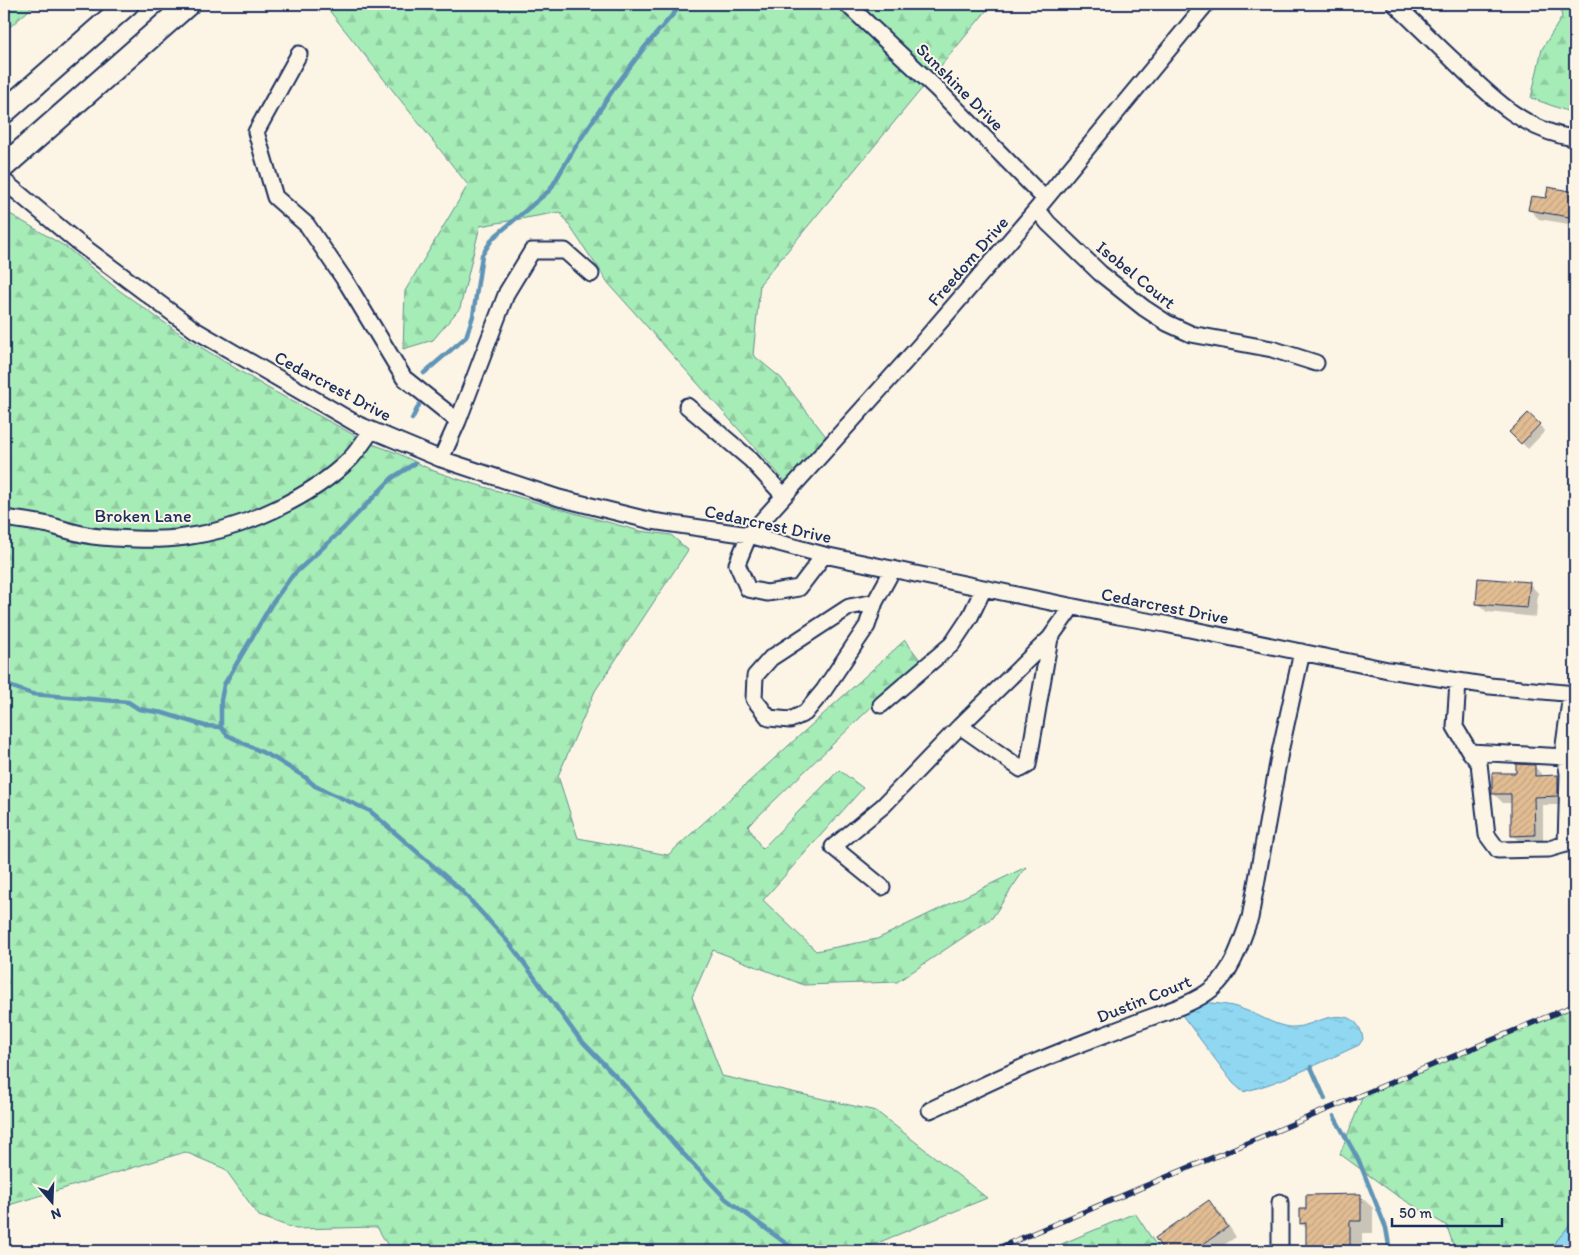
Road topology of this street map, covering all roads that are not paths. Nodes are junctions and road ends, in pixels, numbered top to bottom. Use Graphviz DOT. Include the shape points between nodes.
graph roads {
  1 [pos="127,4"];
  2 [pos="188,4"];
  3 [pos="847,4"];
  4 [pos="1206,4"];
  5 [pos="1395,4"];
  6 [pos="299,54"];
  7 [pos="4,112"];
  8 [pos="1575,138"];
  9 [pos="4,166"];
  10 [pos="4,181"];
  11 [pos="1041,204"];
  12 [pos="590,274"];
  13 [pos="1316,363"];
  14 [pos="687,406"];
  15 [pos="458,421"];
  16 [pos="371,431"];
  17 [pos="441,459"];
  18 [pos="784,496"];
  19 [pos="4,518"];
  20 [pos="749,535"];
  21 [pos="824,555"];
  22 [pos="893,569"];
  23 [pos="984,588"];
  24 [pos="875,602"];
  25 [pos="1072,607"];
  26 [pos="1050,638"];
  27 [pos="1302,652"];
  28 [pos="1458,682"];
  29 [pos="1573,694"];
  30 [pos="881,705"];
  31 [pos="960,726"];
  32 [pos="1470,752"];
  33 [pos="1566,757"];
  34 [pos="882,887"];
  35 [pos="930,1110"];
  36 [pos="1280,1202"];
  37 [pos="1280,1251"];
  1 -- 7 [label="highway"];
  2 -- 9 [label="highway"];
  3 -- 11 [label="street, Sunshine Drive" via="937,89"];
  4 -- 11 [label="street, Freedom Drive"];
  5 -- 8 [label="street" via="1480,87 1512,113 1548,132"];
  6 -- 15 [label="street" via="256,132 275,197 307,224 404,378"];
  10 -- 16 [label="street, Cedarcrest Drive" via="76,241 195,330"];
  11 -- 13 [label="street, Isobel Court" via="1048,223 1100,273 1166,323 1192,334 1272,349"];
  11 -- 18 [label="street, Freedom Drive" via="916,350"];
  12 -- 15 [label="street" via="565,251 532,251 507,292"];
  14 -- 18 [label="street" via="751,460"];
  15 -- 17 [label="street"];
  16 -- 17 [label="street, Cedarcrest Drive"];
  16 -- 19 [label="street, Broken Lane" via="352,457 309,490 248,520 196,536 101,537"];
  17 -- 20 [label="street, Cedarcrest Drive" via="559,498 652,522"];
  18 -- 20 [label="street, Freedom Drive"];
  20 -- 21 [label="street, Cedarcrest Drive"];
  20 -- 21 [label="street, Freedom Drive" via="737,564 748,589 767,593 798,588"];
  21 -- 22 [label="street, Cedarcrest Drive"];
  22 -- 23 [label="street, Cedarcrest Drive"];
  22 -- 24 [label="street"];
  23 -- 25 [label="street, Cedarcrest Drive"];
  23 -- 30 [label="street" via="952,644"];
  24 -- 24 [label="street" via="867,626 805,713 790,720 769,718 754,699 755,676 771,658 849,607"];
  25 -- 26 [label="street"];
  25 -- 27 [label="street, Cedarcrest Drive"];
  26 -- 31 [label="street"];
  26 -- 31 [label="street" via="1028,765 1022,769"];
  27 -- 28 [label="street, Cedarcrest Drive"];
  27 -- 35 [label="street, Dustin Court" via="1278,761 1250,918 1222,980 1201,996 1038,1061"];
  28 -- 29 [label="street, Cedarcrest Drive"];
  28 -- 32 [label="street" via="1455,727"];
  29 -- 33 [label="street" via="1564,745"];
  31 -- 34 [label="street" via="883,806 833,847"];
  32 -- 33 [label="street"];
  32 -- 33 [label="street" via="1479,763 1487,835 1498,850 1549,849 1566,844"];
  36 -- 37 [label="street"];
}
